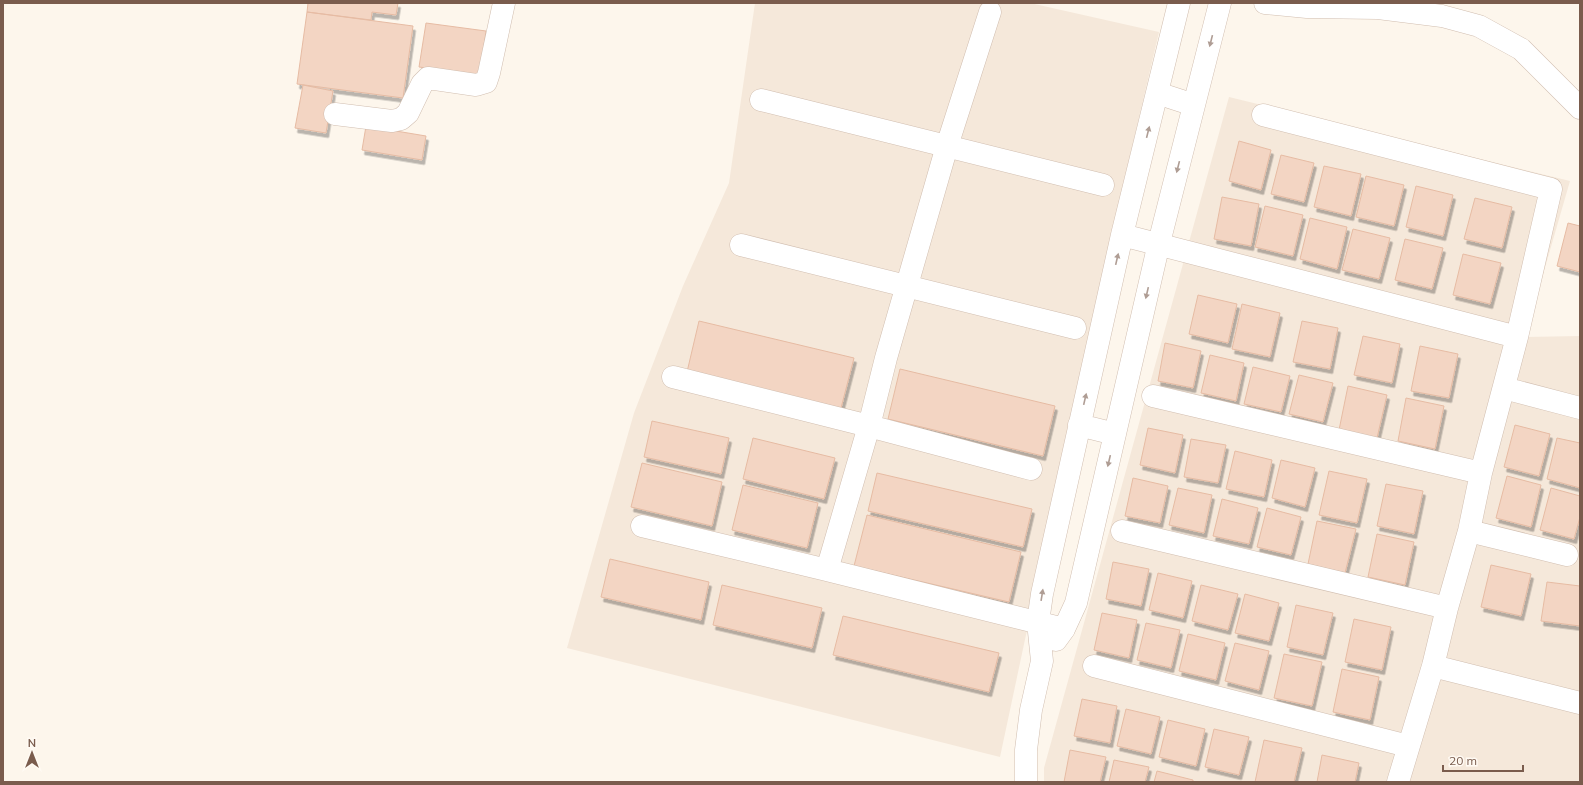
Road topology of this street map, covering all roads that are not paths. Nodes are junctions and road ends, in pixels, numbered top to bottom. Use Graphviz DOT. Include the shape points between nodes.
graph roads {
  1 [pos="504,3"];
  2 [pos="1179,3"];
  3 [pos="1220,3"];
  4 [pos="1265,3"];
  5 [pos="1378,6"];
  6 [pos="990,12"];
  7 [pos="1157,93"];
  8 [pos="761,100"];
  9 [pos="1194,105"];
  10 [pos="1580,108"];
  11 [pos="335,114"];
  12 [pos="1263,115"];
  13 [pos="947,146"];
  14 [pos="1103,185"];
  15 [pos="1122,235"];
  16 [pos="1158,243"];
  17 [pos="741,245"];
  18 [pos="907,287"];
  19 [pos="1075,328"];
  20 [pos="1517,337"];
  21 [pos="673,377"];
  22 [pos="1504,388"];
  23 [pos="1153,396"];
  24 [pos="1580,408"];
  25 [pos="1079,425"];
  26 [pos="869,426"];
  27 [pos="1115,434"];
  28 [pos="1031,469"];
  29 [pos="1481,473"];
  30 [pos="642,526"];
  31 [pos="1122,531"];
  32 [pos="1469,531"];
  33 [pos="1567,555"];
  34 [pos="827,570"];
  35 [pos="1447,608"];
  36 [pos="1038,622"];
  37 [pos="1064,629"];
  38 [pos="1042,661"];
  39 [pos="1094,666"];
  40 [pos="1433,666"];
  41 [pos="1580,703"];
  42 [pos="1408,746"];
  43 [pos="1026,782"];
  44 [pos="1398,782"];
  1 -- 11 [label="street" via="486,82 476,85 428,78 422,84 408,113 401,119 392,121"];
  2 -- 7 [label="street"];
  3 -- 9 [label="street, one-way"];
  4 -- 5 [label="street" via="1307,7"];
  5 -- 10 [label="street" via="1442,16 1480,26 1521,49"];
  6 -- 13 [label="street"];
  7 -- 9 [label="street"];
  15 -- 7 [label="street, one-way"];
  8 -- 13 [label="street"];
  9 -- 16 [label="street, one-way"];
  12 -- 20 [label="street" via="1551,189"];
  13 -- 14 [label="street"];
  13 -- 18 [label="street"];
  15 -- 16 [label="street"];
  25 -- 15 [label="street, one-way"];
  16 -- 20 [label="street"];
  16 -- 27 [label="street, one-way"];
  17 -- 18 [label="street"];
  18 -- 19 [label="street"];
  18 -- 26 [label="street"];
  20 -- 22 [label="street"];
  21 -- 26 [label="street"];
  22 -- 24 [label="street"];
  22 -- 29 [label="street"];
  23 -- 29 [label="street"];
  25 -- 27 [label="street"];
  36 -- 25 [label="street, one-way"];
  26 -- 28 [label="street"];
  26 -- 34 [label="street"];
  27 -- 37 [label="street, one-way" via="1076,603"];
  29 -- 32 [label="street"];
  30 -- 34 [label="street"];
  31 -- 35 [label="street"];
  32 -- 33 [label="street"];
  32 -- 35 [label="street"];
  34 -- 36 [label="street"];
  35 -- 40 [label="street"];
  36 -- 37 [label="street"];
  36 -- 38 [label="street"];
  37 -- 38 [label="street"];
  38 -- 43 [label="street" via="1031,710 1026,750"];
  39 -- 42 [label="street"];
  40 -- 41 [label="street"];
  40 -- 42 [label="street"];
  42 -- 44 [label="street"];
}
